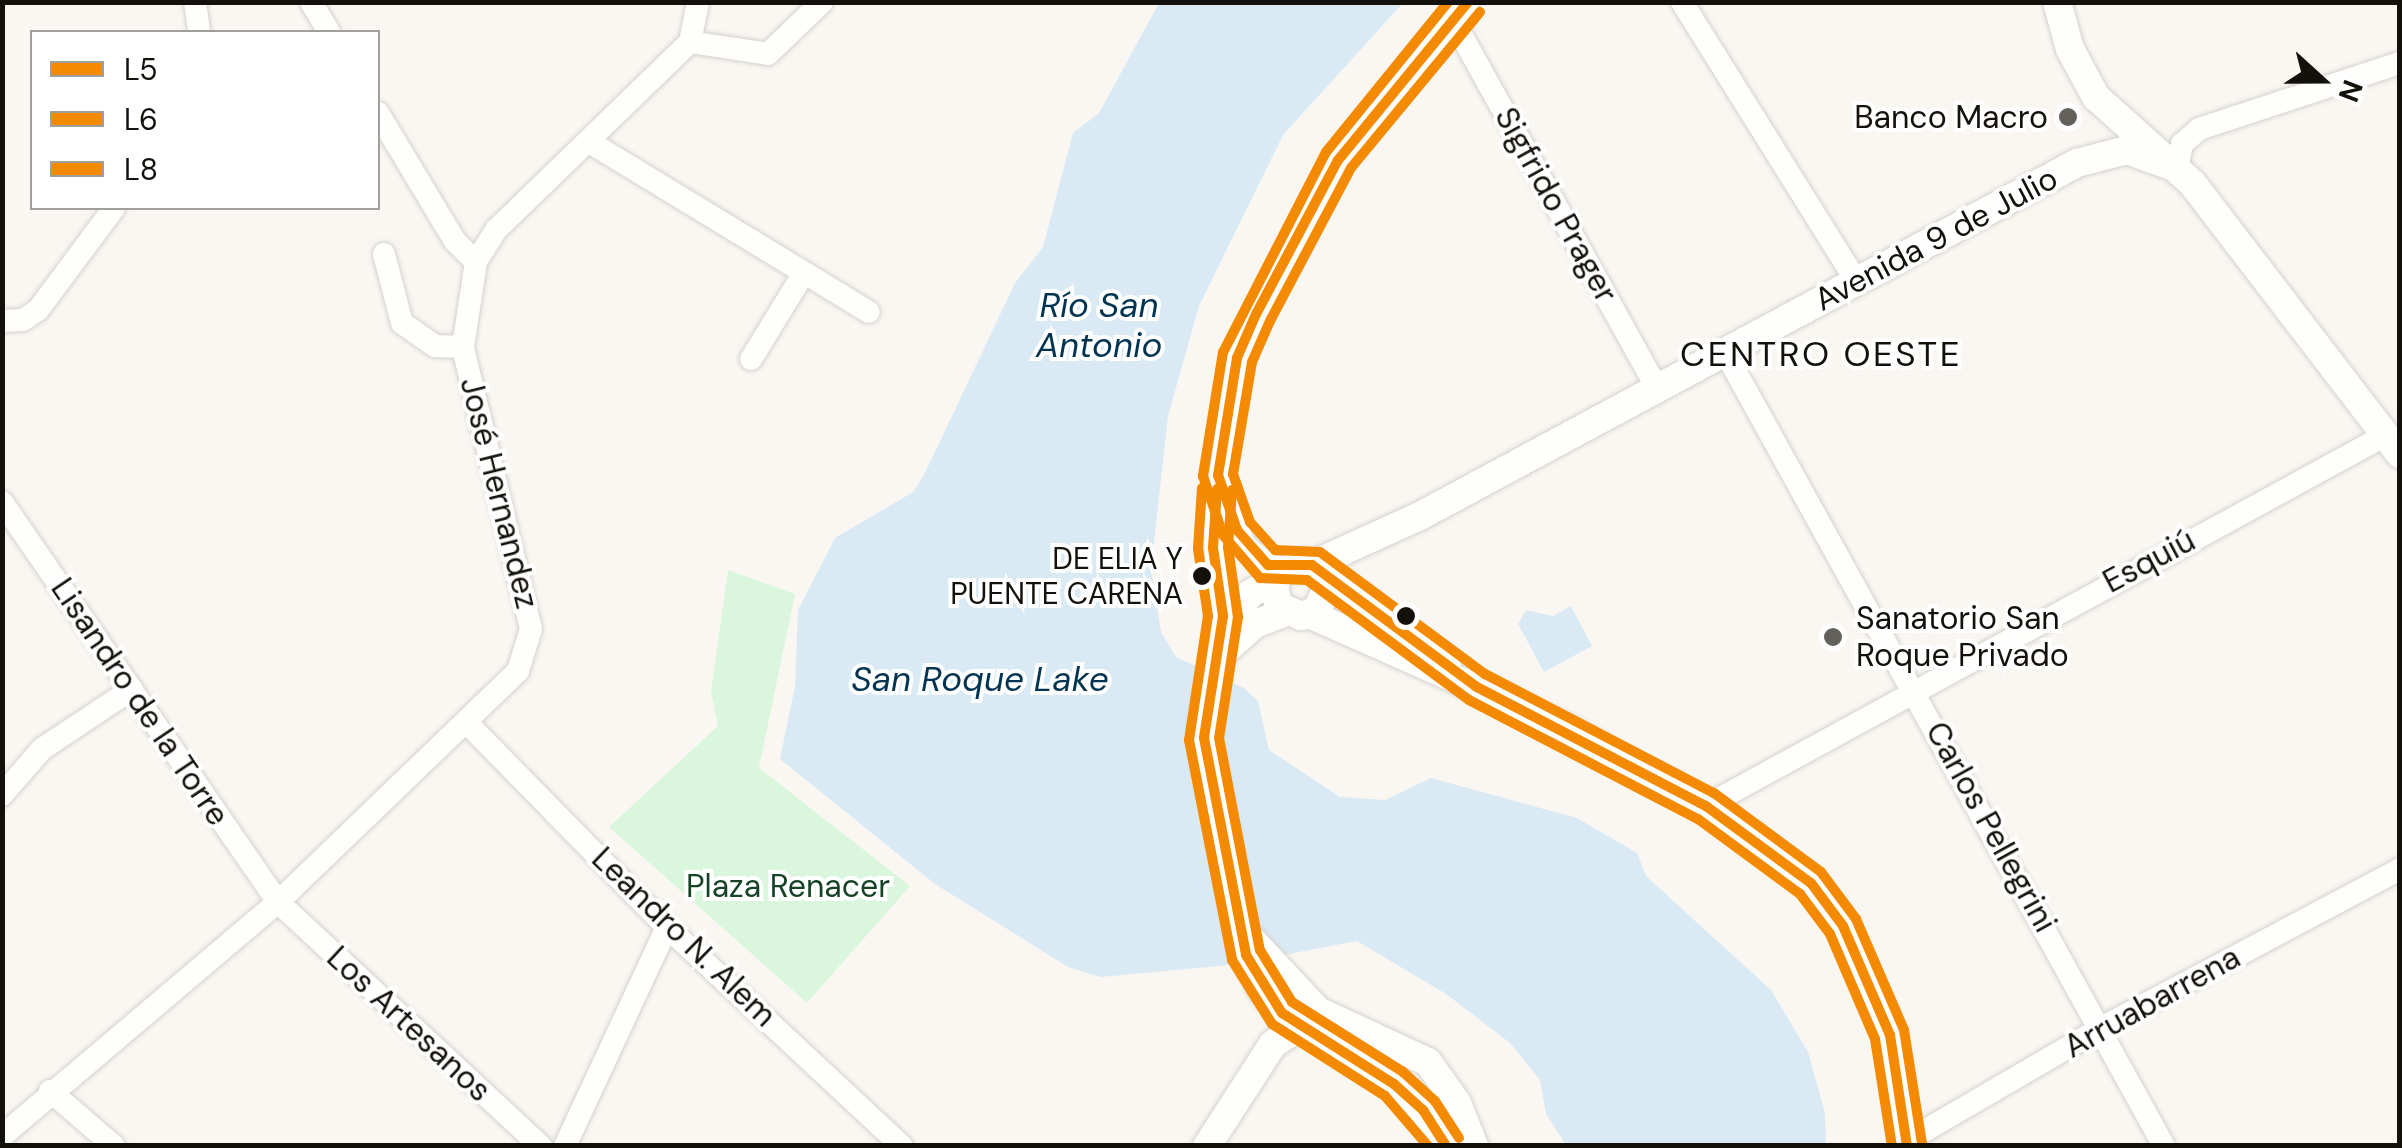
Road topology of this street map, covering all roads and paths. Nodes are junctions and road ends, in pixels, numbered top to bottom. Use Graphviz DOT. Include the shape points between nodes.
graph roads {
  1 [pos="195,2"];
  2 [pos="311,2"];
  3 [pos="698,2"];
  4 [pos="822,2"];
  5 [pos="1682,2"];
  6 [pos="2058,2"];
  7 [pos="1461,11"];
  8 [pos="199,30"];
  9 [pos="328,30"];
  10 [pos="690,42"];
  11 [pos="2400,63"];
  12 [pos="2096,97"];
  13 [pos="380,115"];
  14 [pos="592,143"];
  15 [pos="2077,163"];
  16 [pos="2178,168"];
  17 [pos="113,210"];
  18 [pos="384,254"];
  19 [pos="476,262"];
  20 [pos="804,273"];
  21 [pos="1856,280"];
  22 [pos="869,312"];
  23 [pos="2,321"];
  24 [pos="464,348"];
  25 [pos="1726,354"];
  26 [pos="751,360"];
  27 [pos="1658,390"];
  28 [pos="2392,445"];
  29 [pos="1218,475"];
  30 [pos="3,504"];
  31 [pos="1214,557"];
  32 [pos="1316,568"];
  33 [pos="1250,594"];
  34 [pos="1287,596"];
  35 [pos="1220,646"];
  36 [pos="1477,687"];
  37 [pos="1914,688"];
  38 [pos="132,690"];
  39 [pos="468,726"];
  40 [pos="2,795"];
  41 [pos="1706,806"];
  42 [pos="2400,869"];
  43 [pos="278,902"];
  44 [pos="667,926"];
  45 [pos="1247,944"];
  46 [pos="1332,1020"];
  47 [pos="1296,1024"];
  48 [pos="2101,1028"];
  49 [pos="1265,1059"];
  50 [pos="50,1091"];
  51 [pos="2,1136"];
  52 [pos="1907,1143"];
  53 [pos="114,1146"];
  54 [pos="540,1146"];
  55 [pos="564,1146"];
  56 [pos="902,1146"];
  57 [pos="1207,1146"];
  58 [pos="1446,1146"];
  59 [pos="1474,1146"];
  60 [pos="2164,1146"];
  1 -- 8 [label="street"];
  2 -- 9 [label="street"];
  3 -- 10 [label="street"];
  4 -- 10 [label="street" via="768,54"];
  5 -- 21 [label="street"];
  6 -- 12 [label="main road" via="2065,36"];
  7 -- 27 [label="street, Sigfrido Prager"];
  7 -- 29 [label="street" via="1338,160 1256,314 1234,375"];
  10 -- 14 [label="street, José Hernandez"];
  11 -- 16 [label="street" via="2199,128 2182,144"];
  12 -- 15 [label="main road" via="2096,134"];
  12 -- 16 [label="main road"];
  13 -- 19 [label="street" via="455,241"];
  14 -- 19 [label="street, José Hernandez" via="497,229"];
  14 -- 20 [label="street"];
  15 -- 16 [label="main road, Avenida 9 de Julio" via="2128,150"];
  15 -- 21 [label="main road, Avenida 9 de Julio"];
  16 -- 28 [label="main road"];
  17 -- 23 [label="street" via="38,310 23,320"];
  18 -- 24 [label="street" via="402,323 435,346"];
  19 -- 24 [label="street, José Hernandez" via="464,307"];
  20 -- 22 [label="street"];
  20 -- 26 [label="street"];
  21 -- 25 [label="main road, Avenida 9 de Julio"];
  24 -- 39 [label="street, José Hernandez" via="532,629 518,671"];
  25 -- 27 [label="main road, Avenida 9 de Julio"];
  25 -- 37 [label="street, Carlos Pellegrini"];
  27 -- 32 [label="main road, Avenida 9 de Julio"];
  28 -- 37 [label="street, Esquiú"];
  29 -- 31 [label="street"];
  29 -- 34 [label="street" via="1244,544"];
  30 -- 38 [label="street, Lisandro de la Torre"];
  31 -- 33 [label="street"];
  31 -- 35 [label="street"];
  32 -- 34 [label="main road"];
  32 -- 34 [label="main road" via="1326,596"];
  32 -- 36 [label="main road"];
  33 -- 34 [label="main road"];
  33 -- 35 [label="main road"];
  34 -- 35 [label="main road"];
  34 -- 36 [label="main road" via="1408,663"];
  35 -- 45 [label="main road" via="1204,738"];
  36 -- 41 [label="main road"];
  37 -- 41 [label="street, Esquiú"];
  37 -- 48 [label="street, Carlos Pellegrini"];
  38 -- 40 [label="street" via="42,749"];
  38 -- 43 [label="street, Lisandro de la Torre"];
  39 -- 43 [label="street, José Hernandez"];
  39 -- 44 [label="street, Leandro N. Alem"];
  41 -- 52 [label="main road" via="1790,865 1843,926 1890,1035"];
  42 -- 48 [label="street, Arruabarrena"];
  43 -- 50 [label="street, José Hernandez"];
  43 -- 54 [label="street, Los Artesanos"];
  44 -- 55 [label="street"];
  44 -- 56 [label="street, Leandro N. Alem"];
  45 -- 46 [label="main road"];
  45 -- 47 [label="main road" via="1263,991"];
  45 -- 49 [label="main road" via="1266,1032"];
  46 -- 47 [label="main road"];
  46 -- 59 [label="main road" via="1428,1062 1457,1103"];
  47 -- 49 [label="main road"];
  47 -- 58 [label="main road" via="1394,1084 1423,1110"];
  48 -- 52 [label="street, Arruabarrena"];
  48 -- 60 [label="street, Carlos Pellegrini"];
  49 -- 57 [label="main road"];
  50 -- 51 [label="street, José Hernandez"];
  50 -- 53 [label="street"];
}
